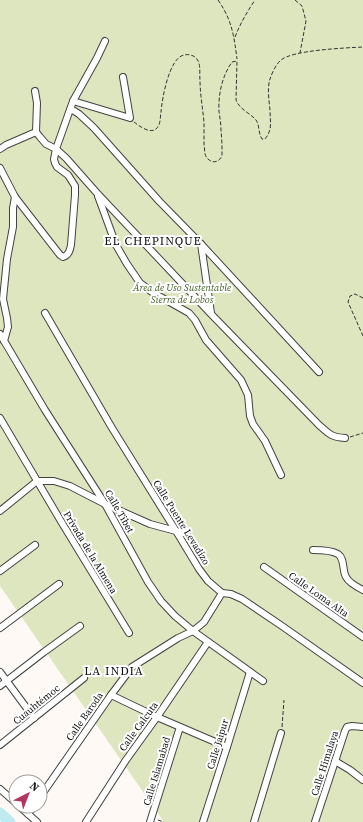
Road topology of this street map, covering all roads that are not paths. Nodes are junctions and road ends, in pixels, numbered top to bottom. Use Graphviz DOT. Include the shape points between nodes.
graph roads {
  1 [pos="105,41"];
  2 [pos="123,77"];
  3 [pos="35,91"];
  4 [pos="74,101"];
  5 [pos="71,109"];
  6 [pos="36,132"];
  7 [pos="0,149"];
  8 [pos="56,149"];
  9 [pos="0,168"];
  10 [pos="96,192"];
  11 [pos="15,197"];
  12 [pos="201,244"];
  13 [pos="45,313"];
  14 [pos="211,314"];
  15 [pos="0,334"];
  16 [pos="4,341"];
  17 [pos="319,372"];
  18 [pos="0,418"];
  19 [pos="345,438"];
  20 [pos="281,475"];
  21 [pos="37,481"];
  22 [pos="105,504"];
  23 [pos="0,510"];
  24 [pos="176,531"];
  25 [pos="187,534"];
  26 [pos="35,545"];
  27 [pos="313,550"];
  28 [pos="264,567"];
  29 [pos="0,571"];
  30 [pos="59,584"];
  31 [pos="363,590"];
  32 [pos="222,593"];
  33 [pos="80,626"];
  34 [pos="0,628"];
  35 [pos="193,631"];
  36 [pos="129,633"];
  37 [pos="363,637"];
  38 [pos="208,642"];
  39 [pos="0,672"];
  40 [pos="250,672"];
  41 [pos="84,678"];
  42 [pos="7,681"];
  43 [pos="263,681"];
  44 [pos="363,683"];
  45 [pos="0,686"];
  46 [pos="111,695"];
  47 [pos="157,717"];
  48 [pos="34,718"];
  49 [pos="180,727"];
  50 [pos="363,727"];
  51 [pos="281,733"];
  52 [pos="0,745"];
  53 [pos="227,747"];
  54 [pos="335,761"];
  55 [pos="363,780"];
  56 [pos="48,786"];
  57 [pos="0,789"];
  58 [pos="8,796"];
  59 [pos="28,814"];
  60 [pos="151,820"];
  61 [pos="37,822"];
  62 [pos="86,822"];
  63 [pos="203,822"];
  64 [pos="254,822"];
  65 [pos="315,822"];
  1 -- 4 [label="street"];
  2 -- 4 [label="street" via="130,118"];
  3 -- 6 [label="street"];
  4 -- 5 [label="street"];
  5 -- 8 [label="street"];
  5 -- 12 [label="street" via="94,128"];
  6 -- 7 [label="street"];
  6 -- 8 [label="street" via="46,144"];
  8 -- 10 [label="street"];
  8 -- 11 [label="street" via="55,163 75,186 71,245 68,254 60,255"];
  9 -- 11 [label="street"];
  10 -- 14 [label="street"];
  10 -- 20 [label="street" via="116,245 140,283 189,313 206,340 241,380 248,395 250,416 266,441"];
  11 -- 16 [label="street" via="3,299 8,327"];
  12 -- 14 [label="street"];
  12 -- 17 [label="street"];
  13 -- 24 [label="street, Calle Puente Levadizo"];
  14 -- 19 [label="street" via="329,434 336,438"];
  15 -- 16 [label="street, Calle Tibet"];
  16 -- 22 [label="street, Calle Tibet"];
  18 -- 21 [label="street, Privada de la Almena"];
  21 -- 22 [label="street" via="54,481 70,486"];
  21 -- 23 [label="street"];
  21 -- 36 [label="street, Privada de la Almena"];
  22 -- 24 [label="street" via="150,524"];
  22 -- 35 [label="street, Calle Tibet" via="161,602"];
  24 -- 25 [label="street"];
  24 -- 32 [label="street, Calle Puente Levadizo" via="199,569"];
  26 -- 29 [label="street"];
  27 -- 31 [label="street" via="339,555 346,578"];
  28 -- 37 [label="street, Calle Loma Alta"];
  30 -- 34 [label="street"];
  32 -- 35 [label="street, Calle Baroda" via="204,622"];
  32 -- 44 [label="street, Calle Puente Levadizo" via="242,599"];
  33 -- 42 [label="street"];
  35 -- 38 [label="street, Calle Tibet"];
  35 -- 46 [label="street, Calle Baroda" via="132,667"];
  38 -- 40 [label="street, Calle Tibet"];
  38 -- 47 [label="street, Calle Calcuta"];
  39 -- 42 [label="street"];
  40 -- 43 [label="street, Calle Tibet"];
  40 -- 53 [label="street, Calle Jaipur"];
  41 -- 48 [label="street, Cuauhtémoc"];
  42 -- 45 [label="street"];
  42 -- 48 [label="street"];
  46 -- 47 [label="street"];
  46 -- 56 [label="street, Calle Baroda"];
  47 -- 49 [label="street"];
  47 -- 62 [label="street, Calle Calcuta"];
  48 -- 52 [label="street, Cuauhtémoc"];
  49 -- 53 [label="street"];
  49 -- 60 [label="street, Calle Islamabad"];
  50 -- 54 [label="street, Calle Himalaya" via="347,727"];
  51 -- 64 [label="street"];
  53 -- 63 [label="street, Calle Jaipur"];
  54 -- 55 [label="street"];
  54 -- 65 [label="street, Calle Himalaya"];
  57 -- 58 [label="street"];
  59 -- 61 [label="street"];
}
